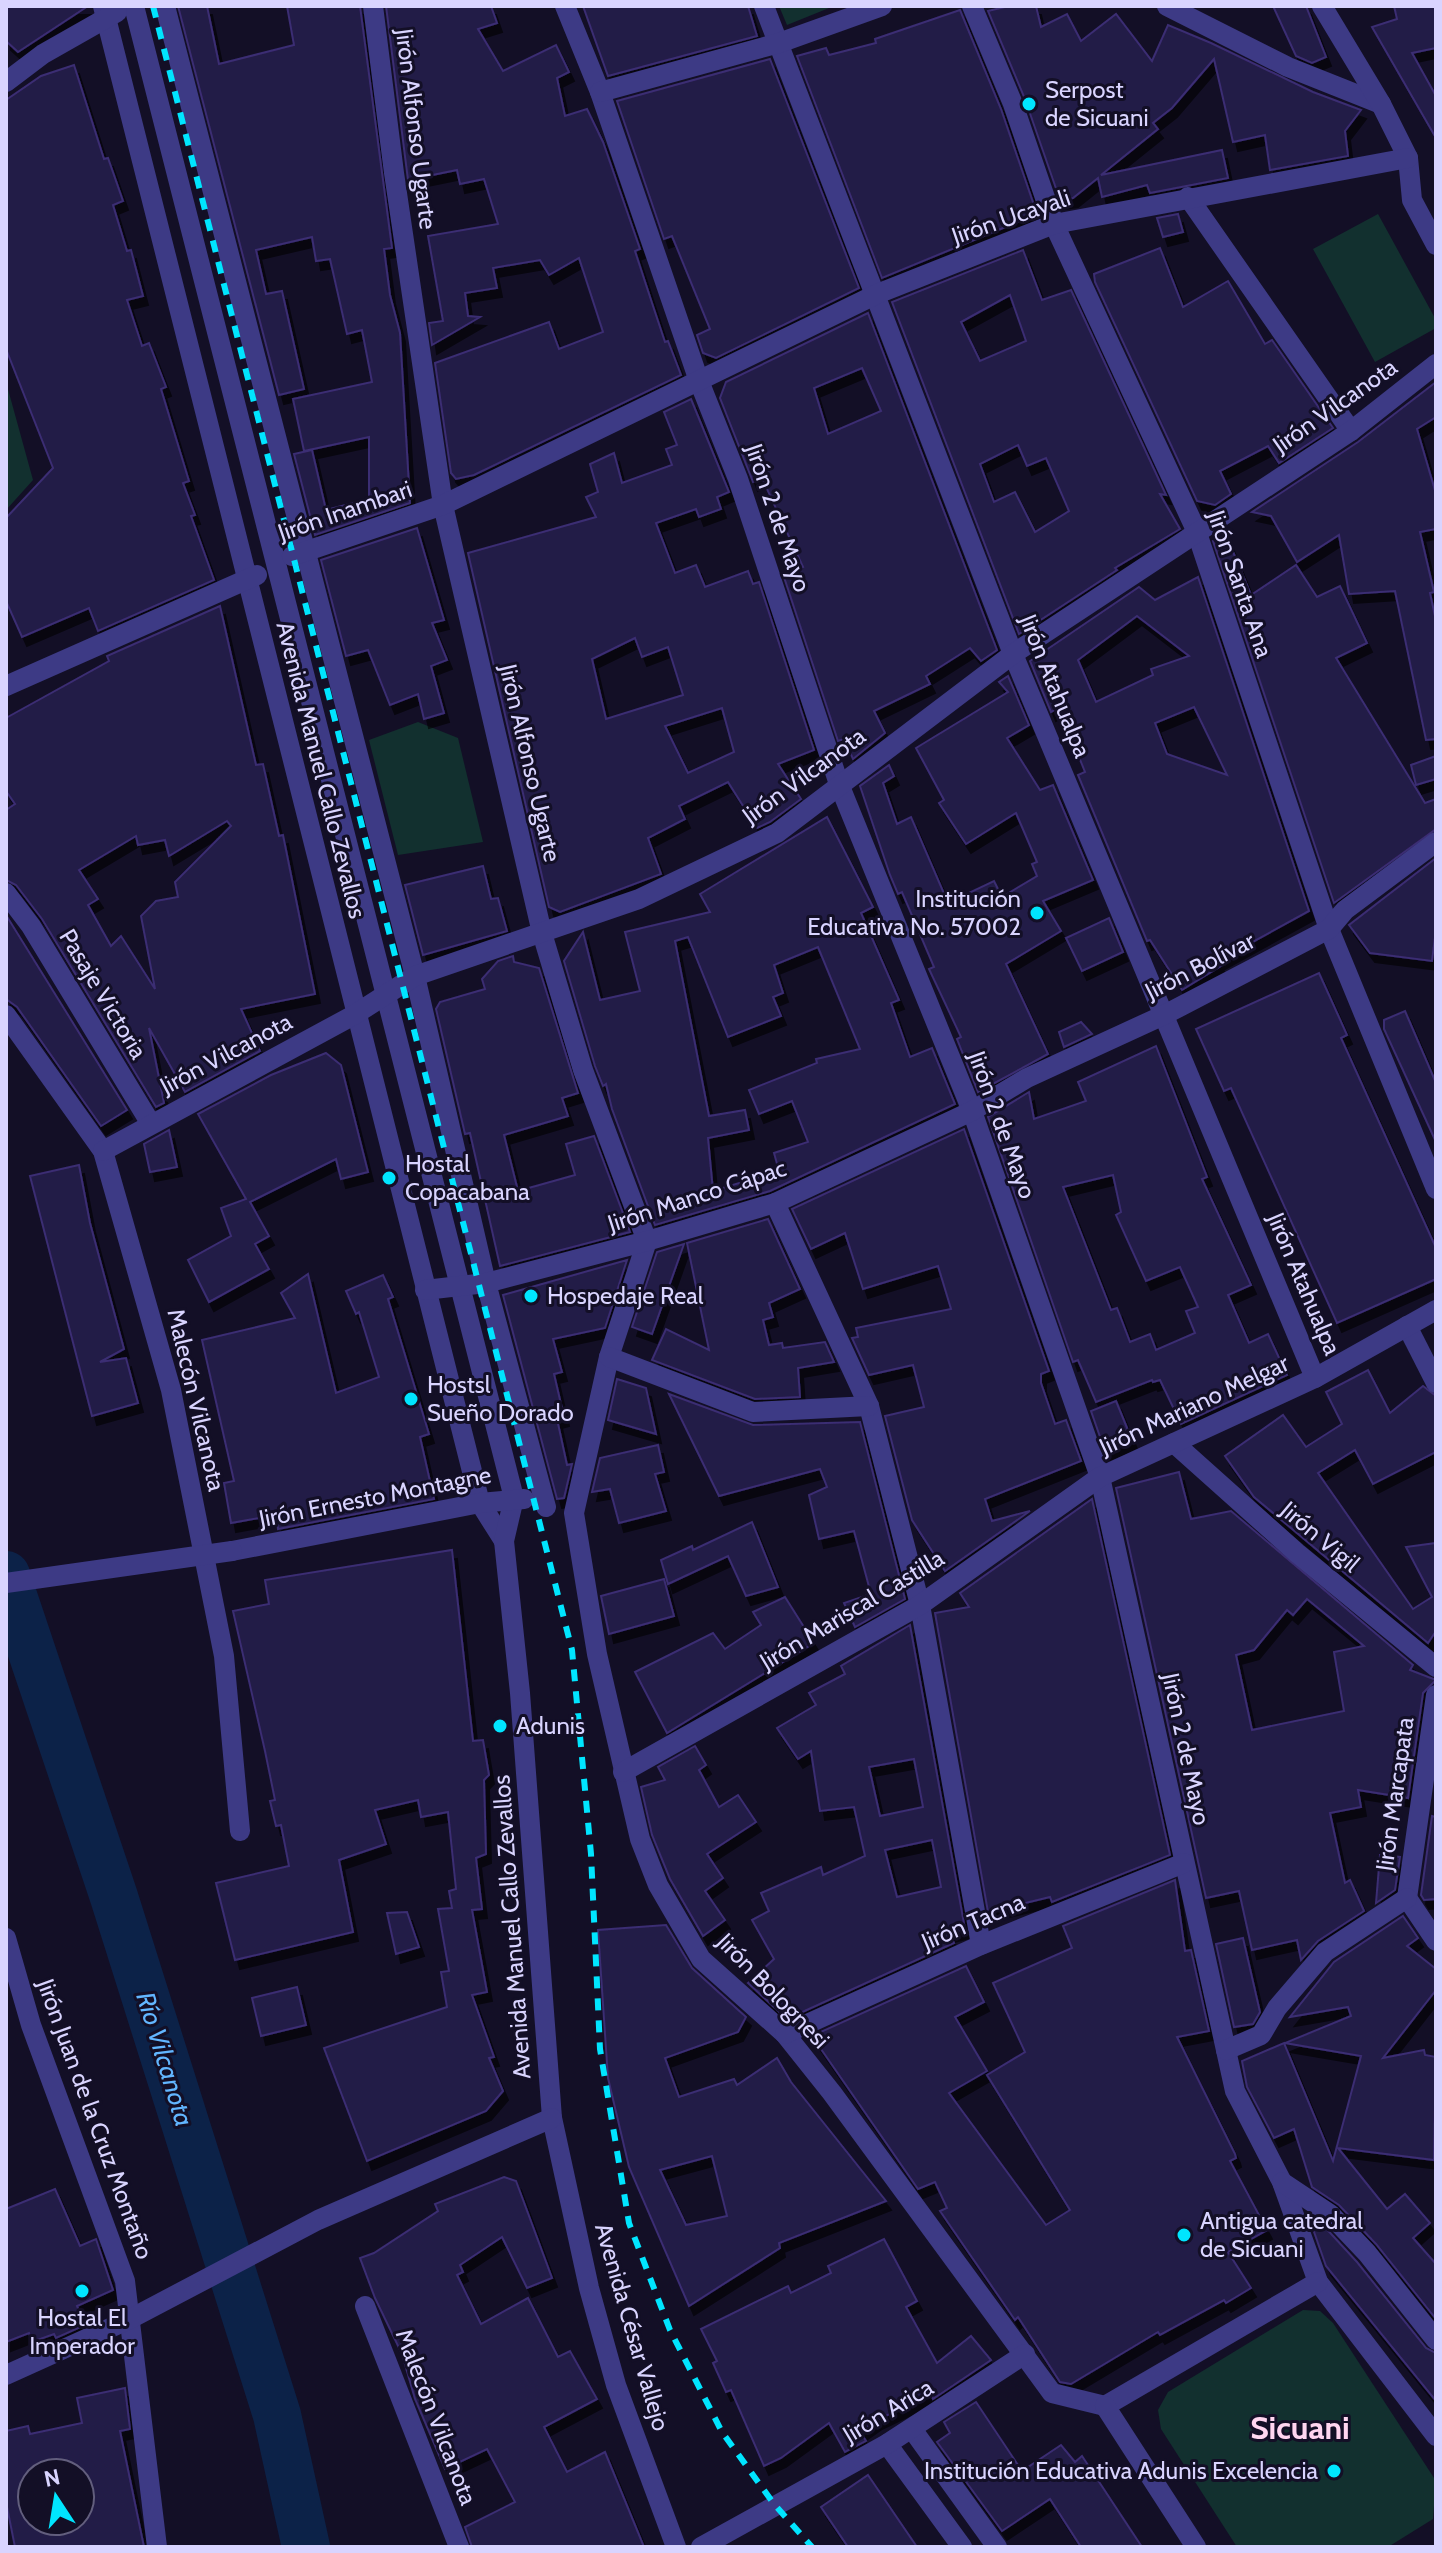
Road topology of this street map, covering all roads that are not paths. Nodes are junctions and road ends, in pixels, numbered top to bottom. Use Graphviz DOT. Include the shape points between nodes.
graph roads {
  1 [pos="134,6"];
  2 [pos="165,6"];
  3 [pos="373,6"];
  4 [pos="565,6"];
  5 [pos="764,6"];
  6 [pos="882,6"];
  7 [pos="972,6"];
  8 [pos="1167,6"];
  9 [pos="1324,7"];
  10 [pos="104,11"];
  11 [pos="779,43"];
  12 [pos="6,82"];
  13 [pos="600,92"];
  14 [pos="1381,104"];
  15 [pos="1408,158"];
  16 [pos="1188,197"];
  17 [pos="1054,224"];
  18 [pos="1436,245"];
  19 [pos="877,294"];
  20 [pos="1436,364"];
  21 [pos="699,381"];
  22 [pos="1351,431"];
  23 [pos="443,505"];
  24 [pos="1196,530"];
  25 [pos="304,552"];
  26 [pos="276,561"];
  27 [pos="249,581"];
  28 [pos="1013,654"];
  29 [pos="6,686"];
  30 [pos="839,784"];
  31 [pos="1436,842"];
  32 [pos="6,893"];
  33 [pos="1329,929"];
  34 [pos="542,933"];
  35 [pos="415,976"];
  36 [pos="386,996"];
  37 [pos="6,1015"];
  38 [pos="354,1015"];
  39 [pos="1164,1015"];
  40 [pos="972,1111"];
  41 [pos="151,1124"];
  42 [pos="103,1151"];
  43 [pos="1436,1189"];
  44 [pos="775,1203"];
  45 [pos="647,1241"];
  46 [pos="486,1283"];
  47 [pos="462,1288"];
  48 [pos="425,1290"];
  49 [pos="1436,1310"];
  50 [pos="1407,1326"];
  51 [pos="609,1357"];
  52 [pos="1315,1378"];
  53 [pos="1436,1383"];
  54 [pos="869,1406"];
  55 [pos="1174,1443"];
  56 [pos="1100,1477"];
  57 [pos="514,1498"];
  58 [pos="480,1503"];
  59 [pos="546,1507"];
  60 [pos="574,1513"];
  61 [pos="504,1541"];
  62 [pos="6,1583"];
  63 [pos="920,1605"];
  64 [pos="1436,1667"];
  65 [pos="1436,1695"];
  66 [pos="623,1772"];
  67 [pos="240,1831"];
  68 [pos="1184,1863"];
  69 [pos="1407,1898"];
  70 [pos="6,1938"];
  71 [pos="1436,1941"];
  72 [pos="981,1945"];
  73 [pos="785,2034"];
  74 [pos="1226,2050"];
  75 [pos="552,2118"];
  76 [pos="1282,2182"];
  77 [pos="1318,2282"];
  78 [pos="365,2306"];
  79 [pos="130,2319"];
  80 [pos="1436,2340"];
  81 [pos="1025,2354"];
  82 [pos="6,2375"];
  83 [pos="1105,2406"];
  84 [pos="912,2429"];
  85 [pos="1436,2436"];
  86 [pos="887,2444"];
  87 [pos="157,2547"];
  88 [pos="459,2547"];
  89 [pos="676,2547"];
  90 [pos="701,2547"];
  91 [pos="962,2547"];
  92 [pos="997,2547"];
  93 [pos="1196,2547"];
  1 -- 10 [label="street"];
  1 -- 26 [label="street, Avenida Manuel Callo Zevallos"];
  2 -- 25 [label="street, Avenida Manuel Callo Zevallos"];
  3 -- 23 [label="street, Jirón Alfonso Ugarte"];
  4 -- 13 [label="street, Jirón 2 de Mayo"];
  5 -- 11 [label="street, Jirón Atahualpa"];
  6 -- 11 [label="street"];
  7 -- 17 [label="street, Jirón Santa Ana"];
  8 -- 14 [label="street" via="1288,67"];
  9 -- 14 [label="street"];
  10 -- 12 [label="street"];
  10 -- 27 [label="street, Avenida Manuel Callo Zevallos"];
  11 -- 13 [label="street"];
  11 -- 19 [label="street, Jirón Atahualpa"];
  13 -- 21 [label="street, Jirón 2 de Mayo"];
  14 -- 15 [label="street"];
  15 -- 16 [label="street, Jirón Ucayali"];
  15 -- 18 [label="street" via="1412,200"];
  16 -- 17 [label="street, Jirón Ucayali"];
  16 -- 22 [label="street"];
  17 -- 19 [label="street, Jirón Ucayali"];
  17 -- 24 [label="street, Jirón Santa Ana"];
  19 -- 21 [label="street, Jirón Ucayali"];
  19 -- 28 [label="street, Jirón Atahualpa"];
  20 -- 22 [label="street, Jirón Vilcanota"];
  21 -- 23 [label="street, Jirón Inambari"];
  21 -- 30 [label="street, Jirón 2 de Mayo" via="738,479"];
  22 -- 24 [label="street, Jirón Vilcanota"];
  23 -- 25 [label="street, Jirón Inambari"];
  23 -- 34 [label="street, Jirón Alfonso Ugarte"];
  24 -- 28 [label="street, Jirón Vilcanota"];
  24 -- 33 [label="street, Jirón Santa Ana"];
  25 -- 26 [label="street, Jirón Inambari"];
  25 -- 35 [label="street, Avenida Manuel Callo Zevallos"];
  26 -- 27 [label="street, Jirón Inambari"];
  26 -- 36 [label="street, Avenida Manuel Callo Zevallos"];
  27 -- 29 [label="street, Jirón Inambari"];
  27 -- 38 [label="street, Avenida Manuel Callo Zevallos"];
  28 -- 30 [label="street, Jirón Vilcanota"];
  28 -- 39 [label="street, Jirón Atahualpa"];
  30 -- 34 [label="street, Jirón Vilcanota" via="777,833 639,899"];
  30 -- 40 [label="street, Jirón 2 de Mayo"];
  31 -- 33 [label="street, Jirón Bolívar" via="1345,910"];
  32 -- 41 [label="street, Pasaje Victoria"];
  33 -- 39 [label="street, Jirón Bolívar"];
  33 -- 43 [label="street, Jirón Santa Ana"];
  34 -- 35 [label="street, Jirón Vilcanota"];
  34 -- 45 [label="street, Jirón Alfonso Ugarte" via="583,1070"];
  35 -- 36 [label="street, Jirón Vilcanota"];
  35 -- 46 [label="street, Avenida Manuel Callo Zevallos"];
  36 -- 38 [label="street, Jirón Vilcanota"];
  36 -- 47 [label="street, Avenida Manuel Callo Zevallos"];
  37 -- 42 [label="street, Malecón Vilcanota"];
  38 -- 41 [label="street, Jirón Vilcanota"];
  38 -- 48 [label="street, Avenida Manuel Callo Zevallos"];
  39 -- 40 [label="street, Jirón Bolívar" via="1027,1078"];
  39 -- 52 [label="street, Jirón Atahualpa"];
  40 -- 44 [label="street, Jirón Manco Cápac"];
  40 -- 56 [label="street, Jirón 2 de Mayo"];
  41 -- 42 [label="street, Jirón Vilcanota"];
  42 -- 67 [label="street, Malecón Vilcanota" via="174,1405 224,1656"];
  44 -- 45 [label="street, Jirón Manco Cápac"];
  44 -- 54 [label="street"];
  45 -- 46 [label="street, Jirón Manco Cápac"];
  45 -- 51 [label="street"];
  46 -- 47 [label="street, Jirón Manco Cápac"];
  46 -- 59 [label="street, Avenida Manuel Callo Zevallos"];
  47 -- 48 [label="street, Jirón Manco Cápac"];
  47 -- 57 [label="street, Avenida Manuel Callo Zevallos"];
  48 -- 58 [label="street, Avenida Manuel Callo Zevallos"];
  49 -- 50 [label="street, Jirón Mariano Melgar"];
  50 -- 52 [label="street, Jirón Mariano Melgar"];
  50 -- 53 [label="street"];
  51 -- 54 [label="street" via="753,1412"];
  51 -- 60 [label="street"];
  52 -- 55 [label="street, Jirón Mariano Melgar"];
  54 -- 63 [label="street"];
  55 -- 56 [label="street, Jirón Mariano Melgar"];
  55 -- 64 [label="street, Jirón Vigil"];
  56 -- 63 [label="street, Jirón Mariscal Castilla"];
  56 -- 68 [label="street, Jirón 2 de Mayo"];
  57 -- 58 [label="street, Jirón Ernesto Montagne"];
  57 -- 59 [label="street, Jirón Ernesto Montagne"];
  57 -- 61 [label="street, Avenida Manuel Callo Zevallos"];
  58 -- 61 [label="street, Avenida Manuel Callo Zevallos"];
  58 -- 62 [label="street, Jirón Ernesto Montagne, bridge" via="232,1551"];
  59 -- 60 [label="street, Jirón Ernesto Montagne"];
  60 -- 66 [label="street, Jirón Bolognesi"];
  61 -- 75 [label="street, Avenida Manuel Callo Zevallos"];
  63 -- 66 [label="street, Jirón Mariscal Castilla"];
  63 -- 72 [label="street"];
  65 -- 69 [label="street, Jirón Marcapata"];
  66 -- 73 [label="street, Jirón Bolognesi" via="658,1885 701,1959"];
  68 -- 72 [label="street, Jirón Tacna"];
  68 -- 74 [label="street, Jirón 2 de Mayo"];
  69 -- 71 [label="street"];
  69 -- 74 [label="street, Jirón Marcapata" via="1325,1952 1261,2035"];
  70 -- 79 [label="street, Jirón Juan de la Cruz Montaño" via="31,2025 125,2281"];
  72 -- 73 [label="street, Jirón Tacna"];
  73 -- 81 [label="street, Jirón Bolognesi"];
  74 -- 76 [label="street, Jirón 2 de Mayo" via="1235,2091"];
  75 -- 79 [label="street" via="318,2220"];
  75 -- 89 [label="street, Avenida César Vallejo" via="616,2385"];
  76 -- 77 [label="street, Jirón 2 de Mayo"];
  76 -- 80 [label="street" via="1330,2214"];
  77 -- 83 [label="street"];
  77 -- 85 [label="street, Jirón 2 de Mayo"];
  78 -- 88 [label="street, Malecón Vilcanota"];
  79 -- 82 [label="street"];
  79 -- 87 [label="street, Jirón Juan de la Cruz Montaño"];
  81 -- 83 [label="street, Jirón Bolognesi" via="1052,2393"];
  81 -- 84 [label="street, Jirón Arica"];
  83 -- 93 [label="street"];
  84 -- 86 [label="street, Jirón Arica"];
  84 -- 92 [label="street"];
  86 -- 90 [label="street, Jirón Arica"];
  86 -- 91 [label="street"];
}
